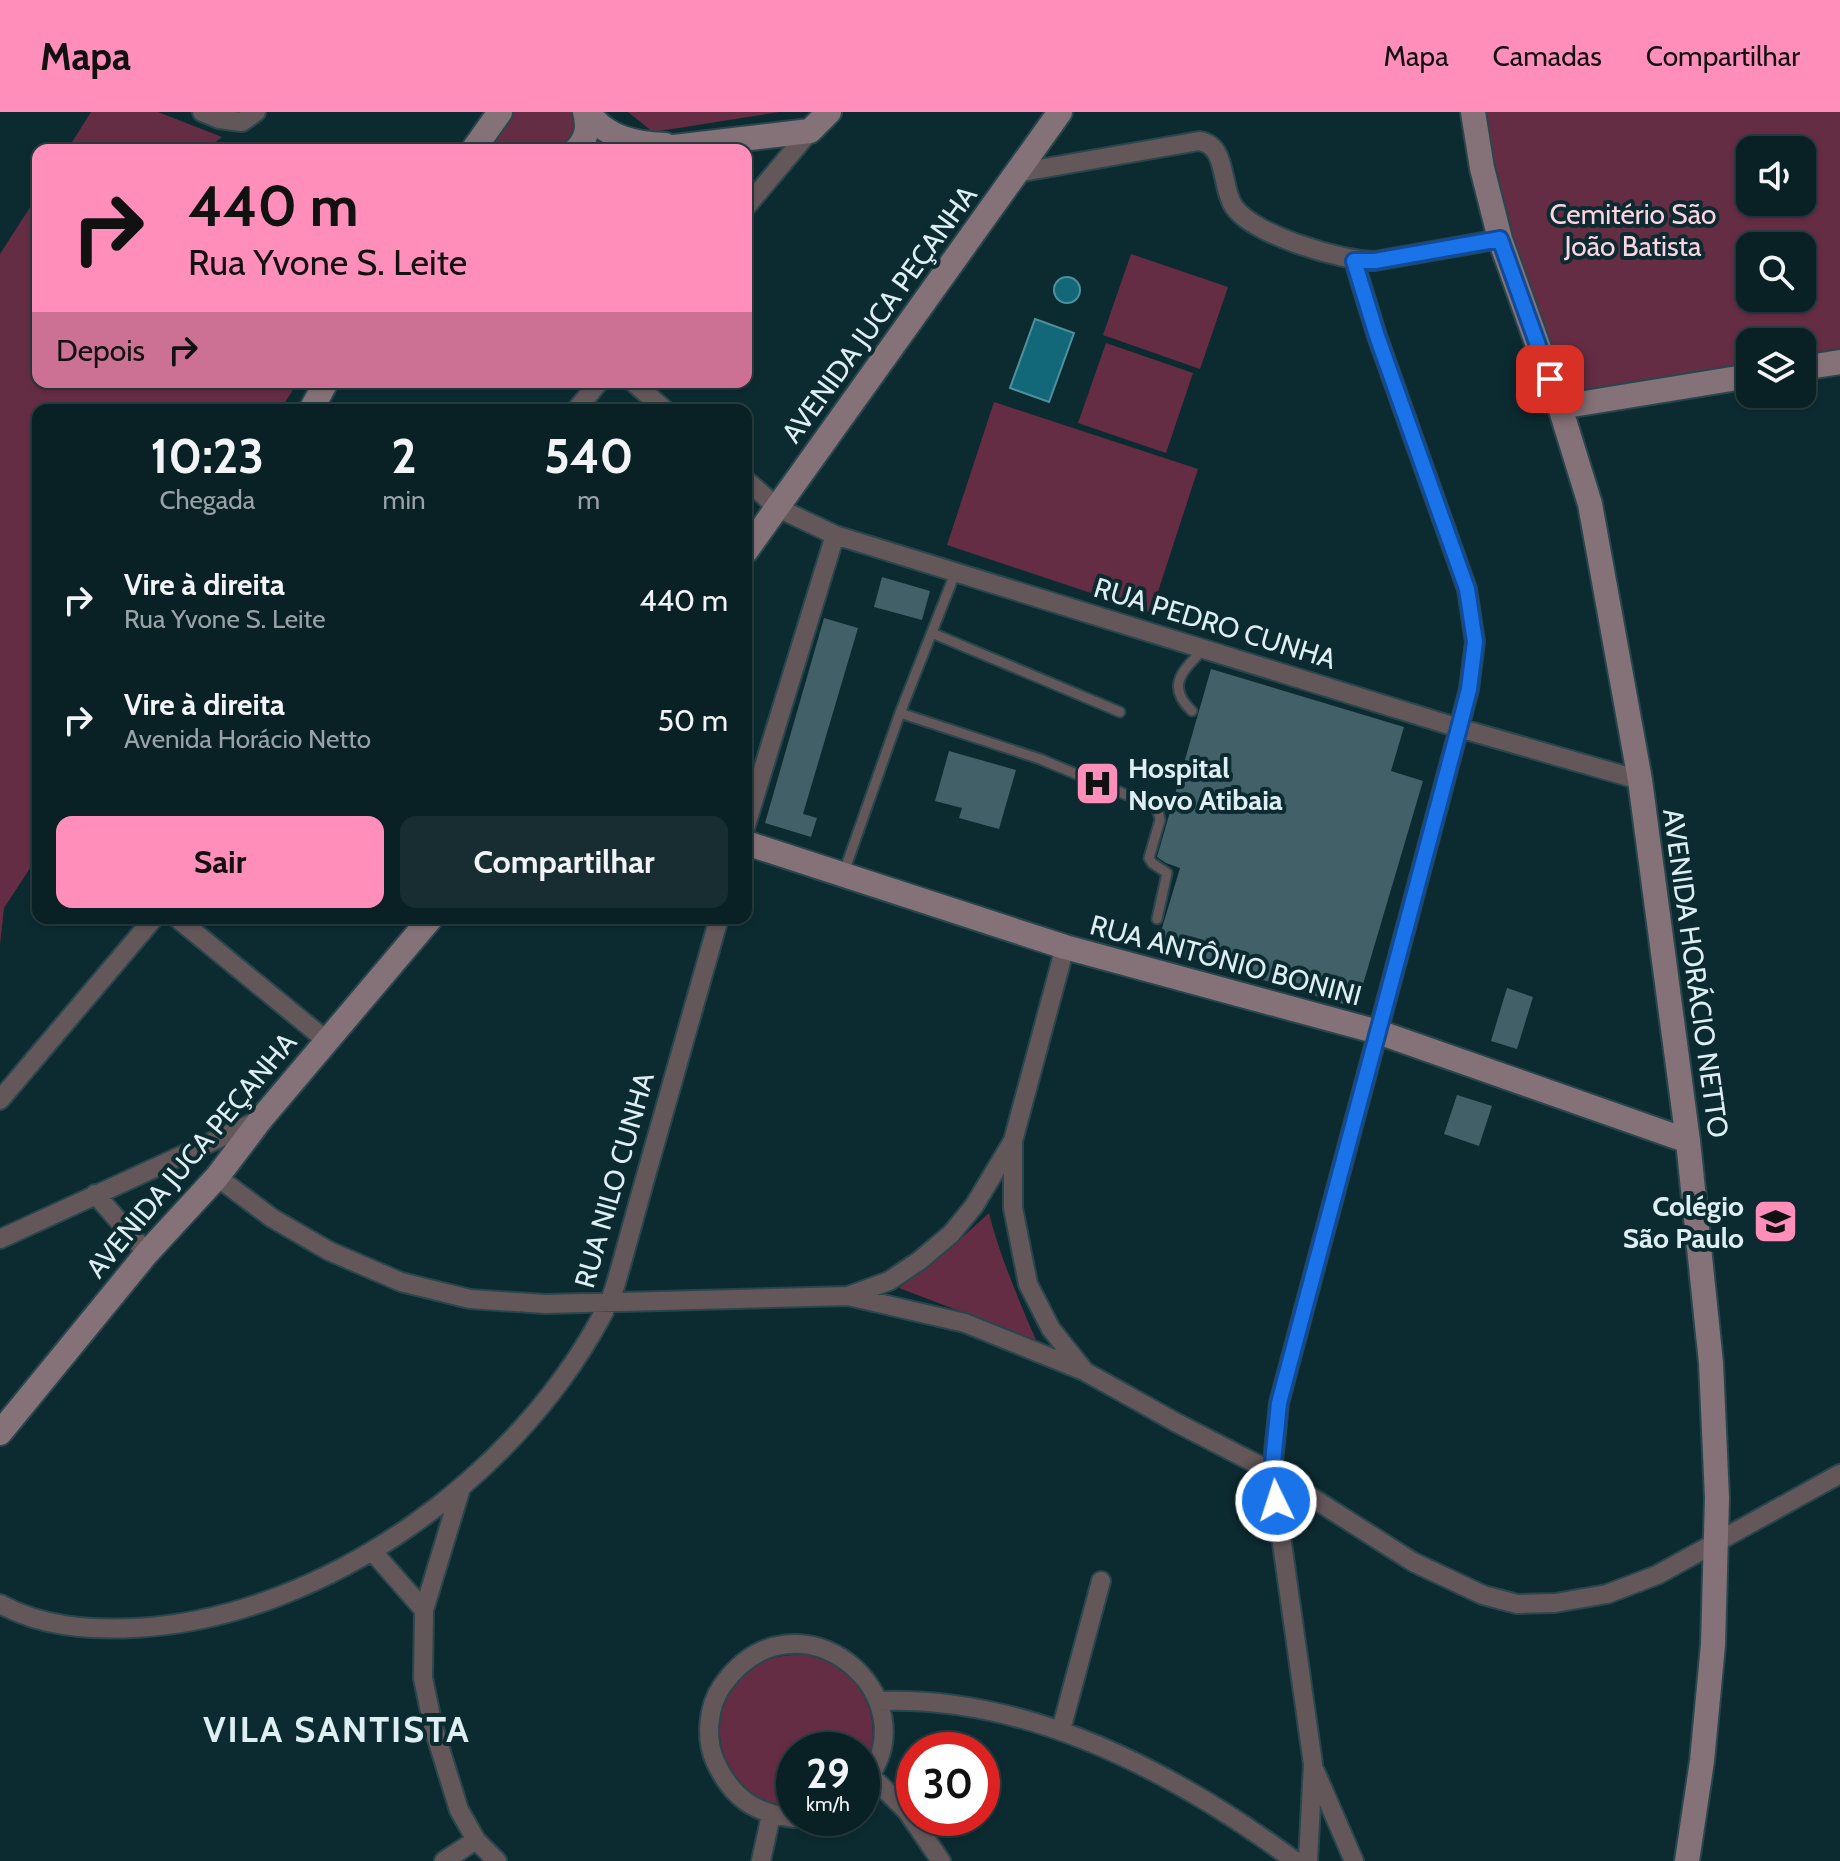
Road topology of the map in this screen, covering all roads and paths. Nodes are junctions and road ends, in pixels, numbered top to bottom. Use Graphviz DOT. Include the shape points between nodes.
graph roads {
  1 [pos="202,112"];
  2 [pos="587,112"];
  3 [pos="829,112"];
  4 [pos="1060,112"];
  5 [pos="1473,112"];
  6 [pos="249,117"];
  7 [pos="810,131"];
  8 [pos="582,144"];
  9 [pos="658,144"];
  10 [pos="700,144"];
  11 [pos="1017,173"];
  12 [pos="752,200"];
  13 [pos="1500,239"];
  14 [pos="1354,261"];
  15 [pos="1840,362"];
  16 [pos="1816,366"];
  17 [pos="1736,378"];
  18 [pos="594,388"];
  19 [pos="640,388"];
  20 [pos="581,404"];
  21 [pos="658,404"];
  22 [pos="1560,407"];
  23 [pos="752,485"];
  24 [pos="778,508"];
  25 [pos="835,535"];
  26 [pos="752,543"];
  27 [pos="956,571"];
  28 [pos="932,633"];
  29 [pos="1204,649"];
  30 [pos="1192,711"];
  31 [pos="1120,712"];
  32 [pos="900,713"];
  33 [pos="1459,728"];
  34 [pos="1640,780"];
  35 [pos="752,805"];
  36 [pos="752,845"];
  37 [pos="843,875"];
  38 [pos="1157,919"];
  39 [pos="149,924"];
  40 [pos="184,924"];
  41 [pos="426,924"];
  42 [pos="717,924"];
  43 [pos="1065,947"];
  44 [pos="1378,1032"];
  45 [pos="327,1041"];
  46 [pos="0,1100"];
  47 [pos="261,1119"];
  48 [pos="1013,1141"];
  49 [pos="1688,1141"];
  50 [pos="217,1177"];
  51 [pos="95,1194"];
  52 [pos="974,1206"];
  53 [pos="1013,1208"];
  54 [pos="0,1239"];
  55 [pos="147,1253"];
  56 [pos="848,1296"];
  57 [pos="611,1300"];
  58 [pos="1084,1371"];
  59 [pos="0,1433"];
  60 [pos="1272,1472"];
  61 [pos="1840,1474"];
  62 [pos="461,1488"];
  63 [pos="1716,1542"];
  64 [pos="373,1552"];
  65 [pos="1101,1581"];
  66 [pos="0,1604"];
  67 [pos="424,1610"];
  68 [pos="878,1701"];
  69 [pos="1061,1730"];
  70 [pos="880,1754"];
  71 [pos="1313,1764"];
  72 [pos="880,1791"];
  73 [pos="771,1815"];
  74 [pos="776,1816"];
  75 [pos="476,1840"];
  76 [pos="444,1861"];
  77 [pos="497,1861"];
  78 [pos="761,1861"];
  79 [pos="941,1861"];
  80 [pos="1295,1861"];
  81 [pos="1308,1861"];
  82 [pos="1354,1861"];
  83 [pos="1687,1861"];
  1 -- 6 [label="street" via="219,119"];
  2 -- 8 [label="main road"];
  2 -- 9 [label="main road" via="610,133"];
  3 -- 7 [label="main road"];
  4 -- 11 [label="main road, AVENIDA JUCA PEÇANHA"];
  5 -- 13 [label="main road, AVENIDA HORÁCIO NETTO"];
  7 -- 10 [label="main road"];
  7 -- 12 [label="street"];
  11 -- 14 [label="street" via="1207,143 1216,149 1234,206 1249,221"];
  11 -- 24 [label="main road, AVENIDA JUCA PEÇANHA"];
  13 -- 14 [label="street"];
  13 -- 22 [label="main road, AVENIDA HORÁCIO NETTO"];
  14 -- 33 [label="street" via="1467,589 1475,642"];
  15 -- 16 [label="main road"];
  17 -- 22 [label="main road"];
  18 -- 20 [label="street"];
  19 -- 21 [label="street"];
  22 -- 34 [label="main road, AVENIDA HORÁCIO NETTO" via="1590,504"];
  23 -- 24 [label="street, RUA PEDRO CUNHA"];
  24 -- 25 [label="street, RUA PEDRO CUNHA"];
  24 -- 26 [label="main road, AVENIDA JUCA PEÇANHA"];
  25 -- 27 [label="street, RUA PEDRO CUNHA"];
  25 -- 35 [label="street"];
  27 -- 28 [label="lane"];
  27 -- 29 [label="street, RUA PEDRO CUNHA"];
  28 -- 31 [label="lane"];
  28 -- 32 [label="lane"];
  29 -- 30 [label="lane" via="1179,679 1178,693"];
  29 -- 33 [label="street, RUA PEDRO CUNHA"];
  32 -- 37 [label="lane"];
  32 -- 38 [label="lane" via="1040,759 1151,805 1160,820 1149,858 1167,873"];
  33 -- 34 [label="street, RUA PEDRO CUNHA"];
  33 -- 44 [label="street"];
  34 -- 49 [label="main road, AVENIDA HORÁCIO NETTO"];
  36 -- 37 [label="main road, RUA ANTÔNIO BONINI"];
  37 -- 43 [label="main road, RUA ANTÔNIO BONINI"];
  39 -- 46 [label="street"];
  40 -- 45 [label="street"];
  41 -- 45 [label="main road, AVENIDA JUCA PEÇANHA"];
  42 -- 57 [label="street, RUA NILO CUNHA"];
  43 -- 44 [label="main road, RUA ANTÔNIO BONINI"];
  43 -- 48 [label="street"];
  44 -- 49 [label="main road, RUA ANTÔNIO BONINI"];
  44 -- 60 [label="street" via="1279,1403"];
  45 -- 47 [label="main road, AVENIDA JUCA PEÇANHA"];
  47 -- 50 [label="main road, AVENIDA JUCA PEÇANHA"];
  47 -- 51 [label="street"];
  48 -- 52 [label="street"];
  48 -- 53 [label="street"];
  49 -- 63 [label="main road, AVENIDA HORÁCIO NETTO" via="1711,1363"];
  50 -- 55 [label="main road, AVENIDA JUCA PEÇANHA"];
  50 -- 57 [label="street" via="329,1251 401,1282 470,1299 545,1304"];
  51 -- 54 [label="street"];
  51 -- 55 [label="street"];
  52 -- 53 [label="street" via="994,1198"];
  52 -- 56 [label="street" via="919,1261 889,1281"];
  53 -- 58 [label="street" via="1028,1284 1051,1329"];
  55 -- 59 [label="main road, AVENIDA JUCA PEÇANHA"];
  56 -- 57 [label="street"];
  56 -- 58 [label="street" via="965,1323"];
  57 -- 62 [label="street, RUA NILO CUNHA" via="570,1369"];
  58 -- 60 [label="street"];
  60 -- 63 [label="street" via="1413,1562 1483,1595 1517,1604 1607,1594 1657,1575"];
  60 -- 71 [label="street"];
  61 -- 63 [label="street"];
  62 -- 64 [label="street, RUA NILO CUNHA"];
  62 -- 67 [label="street"];
  63 -- 83 [label="main road, AVENIDA HORÁCIO NETTO" via="1713,1645"];
  64 -- 66 [label="street, RUA NILO CUNHA" via="286,1596 188,1622 74,1627"];
  64 -- 67 [label="street"];
  65 -- 69 [label="street"];
  67 -- 75 [label="street" via="423,1678 433,1726 459,1810"];
  68 -- 69 [label="street" via="913,1699 974,1707"];
  68 -- 70 [label="street" via="883,1726"];
  68 -- 73 [label="street" via="866,1678 844,1658 817,1646 787,1644 758,1652 734,1669 717,1694 709,1723 711,1753 723,1780 744,1801"];
  69 -- 80 [label="street" via="1155,1773"];
  71 -- 81 [label="street"];
  71 -- 82 [label="street"];
  72 -- 79 [label="street" via="906,1810"];
  73 -- 74 [label="street"];
  73 -- 78 [label="street"];
  75 -- 76 [label="street"];
  75 -- 77 [label="street"];
}
